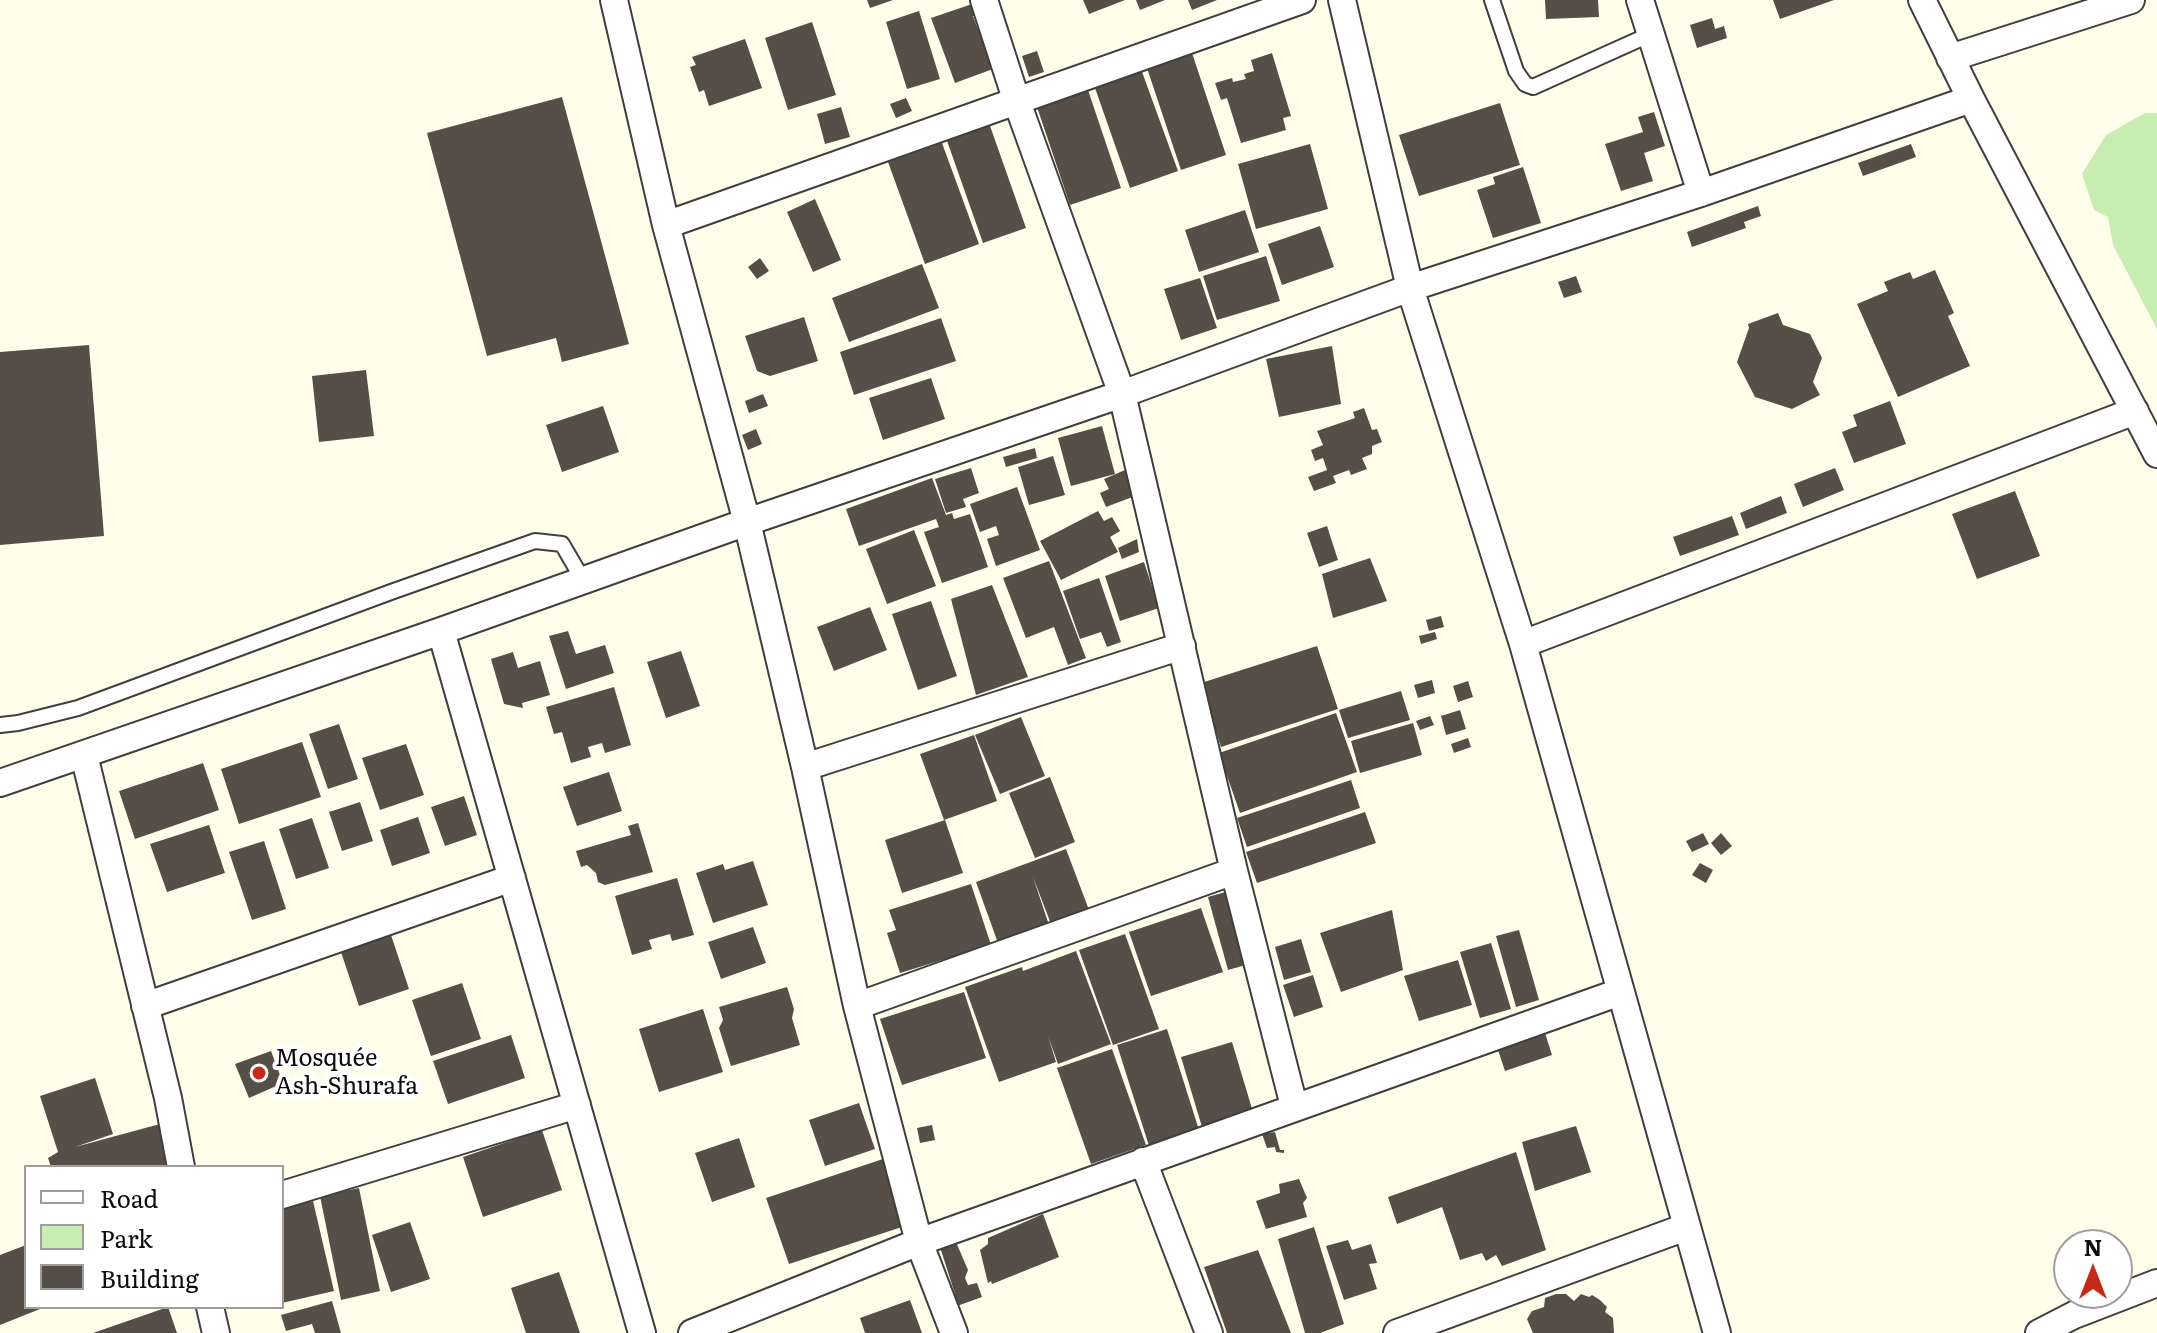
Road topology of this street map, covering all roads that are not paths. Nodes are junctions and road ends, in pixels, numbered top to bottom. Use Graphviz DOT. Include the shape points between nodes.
graph roads {
  1 [pos="614,0"];
  2 [pos="984,0"];
  3 [pos="1302,0"];
  4 [pos="1342,0"];
  5 [pos="1492,0"];
  6 [pos="1640,0"];
  7 [pos="1922,0"];
  8 [pos="2131,0"];
  9 [pos="1651,34"];
  10 [pos="1950,58"];
  11 [pos="1971,99"];
  12 [pos="1017,102"];
  13 [pos="1701,193"];
  14 [pos="666,225"];
  15 [pos="1410,288"];
  16 [pos="1122,394"];
  17 [pos="2135,411"];
  18 [pos="2157,454"];
  19 [pos="747,522"];
  20 [pos="583,580"];
  21 [pos="441,631"];
  22 [pos="1523,644"];
  23 [pos="1182,646"];
  24 [pos="0,725"];
  25 [pos="84,755"];
  26 [pos="805,767"];
  27 [pos="0,783"];
  28 [pos="1234,871"];
  29 [pos="512,878"];
  30 [pos="1620,992"];
  31 [pos="145,1006"];
  32 [pos="857,1006"];
  33 [pos="577,1105"];
  34 [pos="1294,1106"];
  35 [pos="1143,1161"];
  36 [pos="181,1165"];
  37 [pos="284,1194"];
  38 [pos="1686,1227"];
  39 [pos="919,1242"];
  40 [pos="2157,1283"];
  41 [pos="210,1309"];
  42 [pos="216,1333"];
  43 [pos="642,1333"];
  44 [pos="692,1333"];
  45 [pos="954,1333"];
  46 [pos="1209,1333"];
  47 [pos="1397,1333"];
  48 [pos="1717,1333"];
  49 [pos="2039,1333"];
  1 -- 14 [label="street"];
  2 -- 12 [label="street"];
  3 -- 12 [label="street"];
  4 -- 15 [label="street"];
  5 -- 9 [label="lane" via="1516,71 1533,87"];
  6 -- 9 [label="street"];
  7 -- 10 [label="street"];
  8 -- 10 [label="street"];
  9 -- 13 [label="street"];
  10 -- 11 [label="street"];
  11 -- 13 [label="street"];
  11 -- 17 [label="street"];
  12 -- 14 [label="street"];
  12 -- 16 [label="street"];
  13 -- 15 [label="street"];
  14 -- 19 [label="street"];
  15 -- 16 [label="street"];
  15 -- 22 [label="street"];
  16 -- 19 [label="street"];
  16 -- 23 [label="street"];
  17 -- 18 [label="street"];
  17 -- 22 [label="street"];
  19 -- 20 [label="street"];
  19 -- 26 [label="street"];
  20 -- 21 [label="street"];
  20 -- 24 [label="lane" via="562,544 535,541 78,708"];
  21 -- 25 [label="street"];
  21 -- 29 [label="street"];
  22 -- 30 [label="street"];
  23 -- 26 [label="street"];
  23 -- 28 [label="street"];
  25 -- 27 [label="street"];
  25 -- 31 [label="street"];
  26 -- 32 [label="street"];
  28 -- 32 [label="street"];
  28 -- 34 [label="street"];
  29 -- 31 [label="street"];
  29 -- 33 [label="street"];
  30 -- 34 [label="street"];
  30 -- 38 [label="street"];
  31 -- 36 [label="street"];
  32 -- 39 [label="street"];
  33 -- 37 [label="street"];
  33 -- 43 [label="street"];
  34 -- 35 [label="street"];
  35 -- 39 [label="street"];
  35 -- 46 [label="street"];
  38 -- 47 [label="street"];
  38 -- 48 [label="street"];
  39 -- 44 [label="street"];
  39 -- 45 [label="street"];
  40 -- 49 [label="street"];
  41 -- 42 [label="street"];
}
